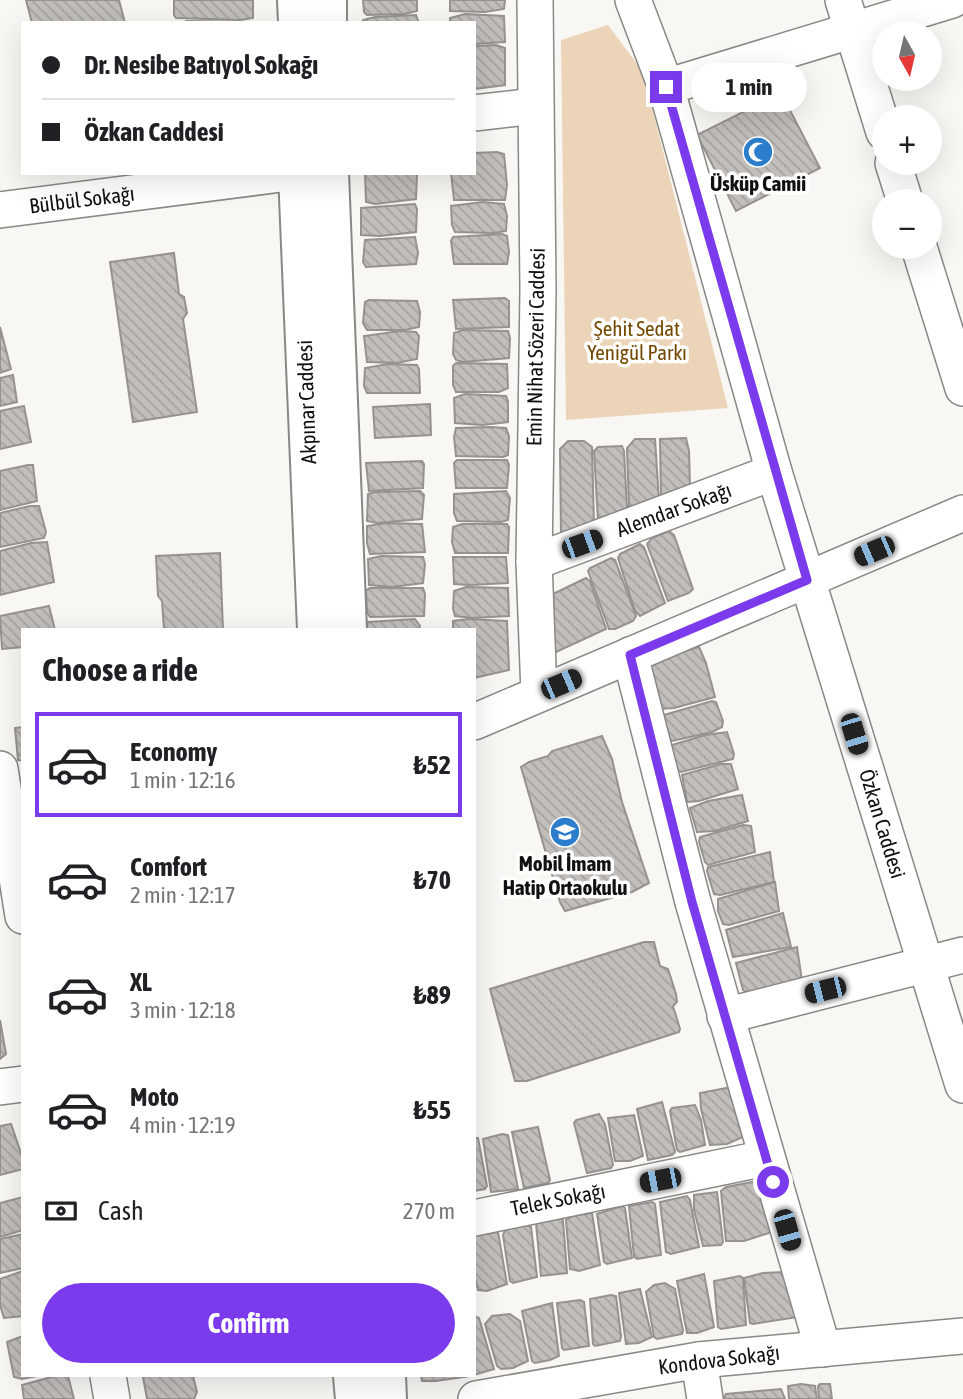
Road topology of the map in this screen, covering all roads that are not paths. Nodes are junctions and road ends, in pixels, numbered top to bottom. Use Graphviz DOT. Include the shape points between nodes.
graph roads {
  1 [pos="298,0"];
  2 [pos="327,0"];
  3 [pos="536,0"];
  4 [pos="633,0"];
  5 [pos="952,0"];
  6 [pos="848,15"];
  7 [pos="298,21"];
  8 [pos="327,21"];
  9 [pos="666,87"];
  10 [pos="876,105"];
  11 [pos="535,106"];
  12 [pos="476,113"];
  13 [pos="273,175"];
  14 [pos="298,175"];
  15 [pos="329,175"];
  16 [pos="0,210"];
  17 [pos="923,259"];
  18 [pos="963,388"];
  19 [pos="774,472"];
  20 [pos="963,513"];
  21 [pos="534,562"];
  22 [pos="807,580"];
  23 [pos="317,628"];
  24 [pos="347,628"];
  25 [pos="630,655"];
  26 [pos="539,694"];
  27 [pos="476,721"];
  28 [pos="0,769"];
  29 [pos="21,903"];
  30 [pos="963,955"];
  31 [pos="925,965"];
  32 [pos="725,1016"];
  33 [pos="21,1084"];
  34 [pos="963,1085"];
  35 [pos="0,1087"];
  36 [pos="766,1158"];
  37 [pos="476,1217"];
  38 [pos="963,1336"];
  39 [pos="823,1349"];
  40 [pos="699,1360"];
  41 [pos="108,1377"];
  42 [pos="353,1377"];
  43 [pos="386,1377"];
  44 [pos="112,1399"];
  45 [pos="355,1399"];
  46 [pos="387,1399"];
  47 [pos="476,1399"];
  48 [pos="705,1399"];
  1 -- 7 [label="main road"];
  2 -- 8 [label="main road"];
  3 -- 11 [label="street, Emin Nihat Sözeri Caddesi"];
  4 -- 9 [label="street, Özkan Caddesi"];
  5 -- 6 [label="street"];
  6 -- 9 [label="street"];
  6 -- 10 [label="street"];
  9 -- 19 [label="street, Özkan Caddesi"];
  11 -- 12 [label="street"];
  11 -- 21 [label="street, Emin Nihat Sözeri Caddesi"];
  13 -- 16 [label="street, Bülbül Sokağı"];
  14 -- 23 [label="main road, Akpınar Caddesi"];
  15 -- 24 [label="main road, Akpınar Caddesi"];
  17 -- 18 [label="street"];
  19 -- 21 [label="street, Alemdar Sokağı"];
  19 -- 22 [label="street, Özkan Caddesi"];
  20 -- 22 [label="street"];
  21 -- 26 [label="street, Emin Nihat Sözeri Caddesi"];
  22 -- 25 [label="street"];
  22 -- 31 [label="street, Özkan Caddesi"];
  25 -- 26 [label="street"];
  25 -- 32 [label="street"];
  26 -- 27 [label="street"];
  28 -- 29 [label="street"];
  30 -- 31 [label="street"];
  31 -- 32 [label="street"];
  31 -- 34 [label="street, Özkan Caddesi"];
  32 -- 36 [label="street"];
  33 -- 35 [label="street"];
  36 -- 37 [label="street, Telek Sokağı"];
  36 -- 39 [label="street"];
  38 -- 39 [label="street, Kondova Sokağı"];
  39 -- 40 [label="street, Kondova Sokağı"];
  40 -- 47 [label="street, Kondova Sokağı"];
  40 -- 48 [label="street"];
  41 -- 44 [label="street"];
  42 -- 45 [label="main road"];
  43 -- 46 [label="main road"];
}
